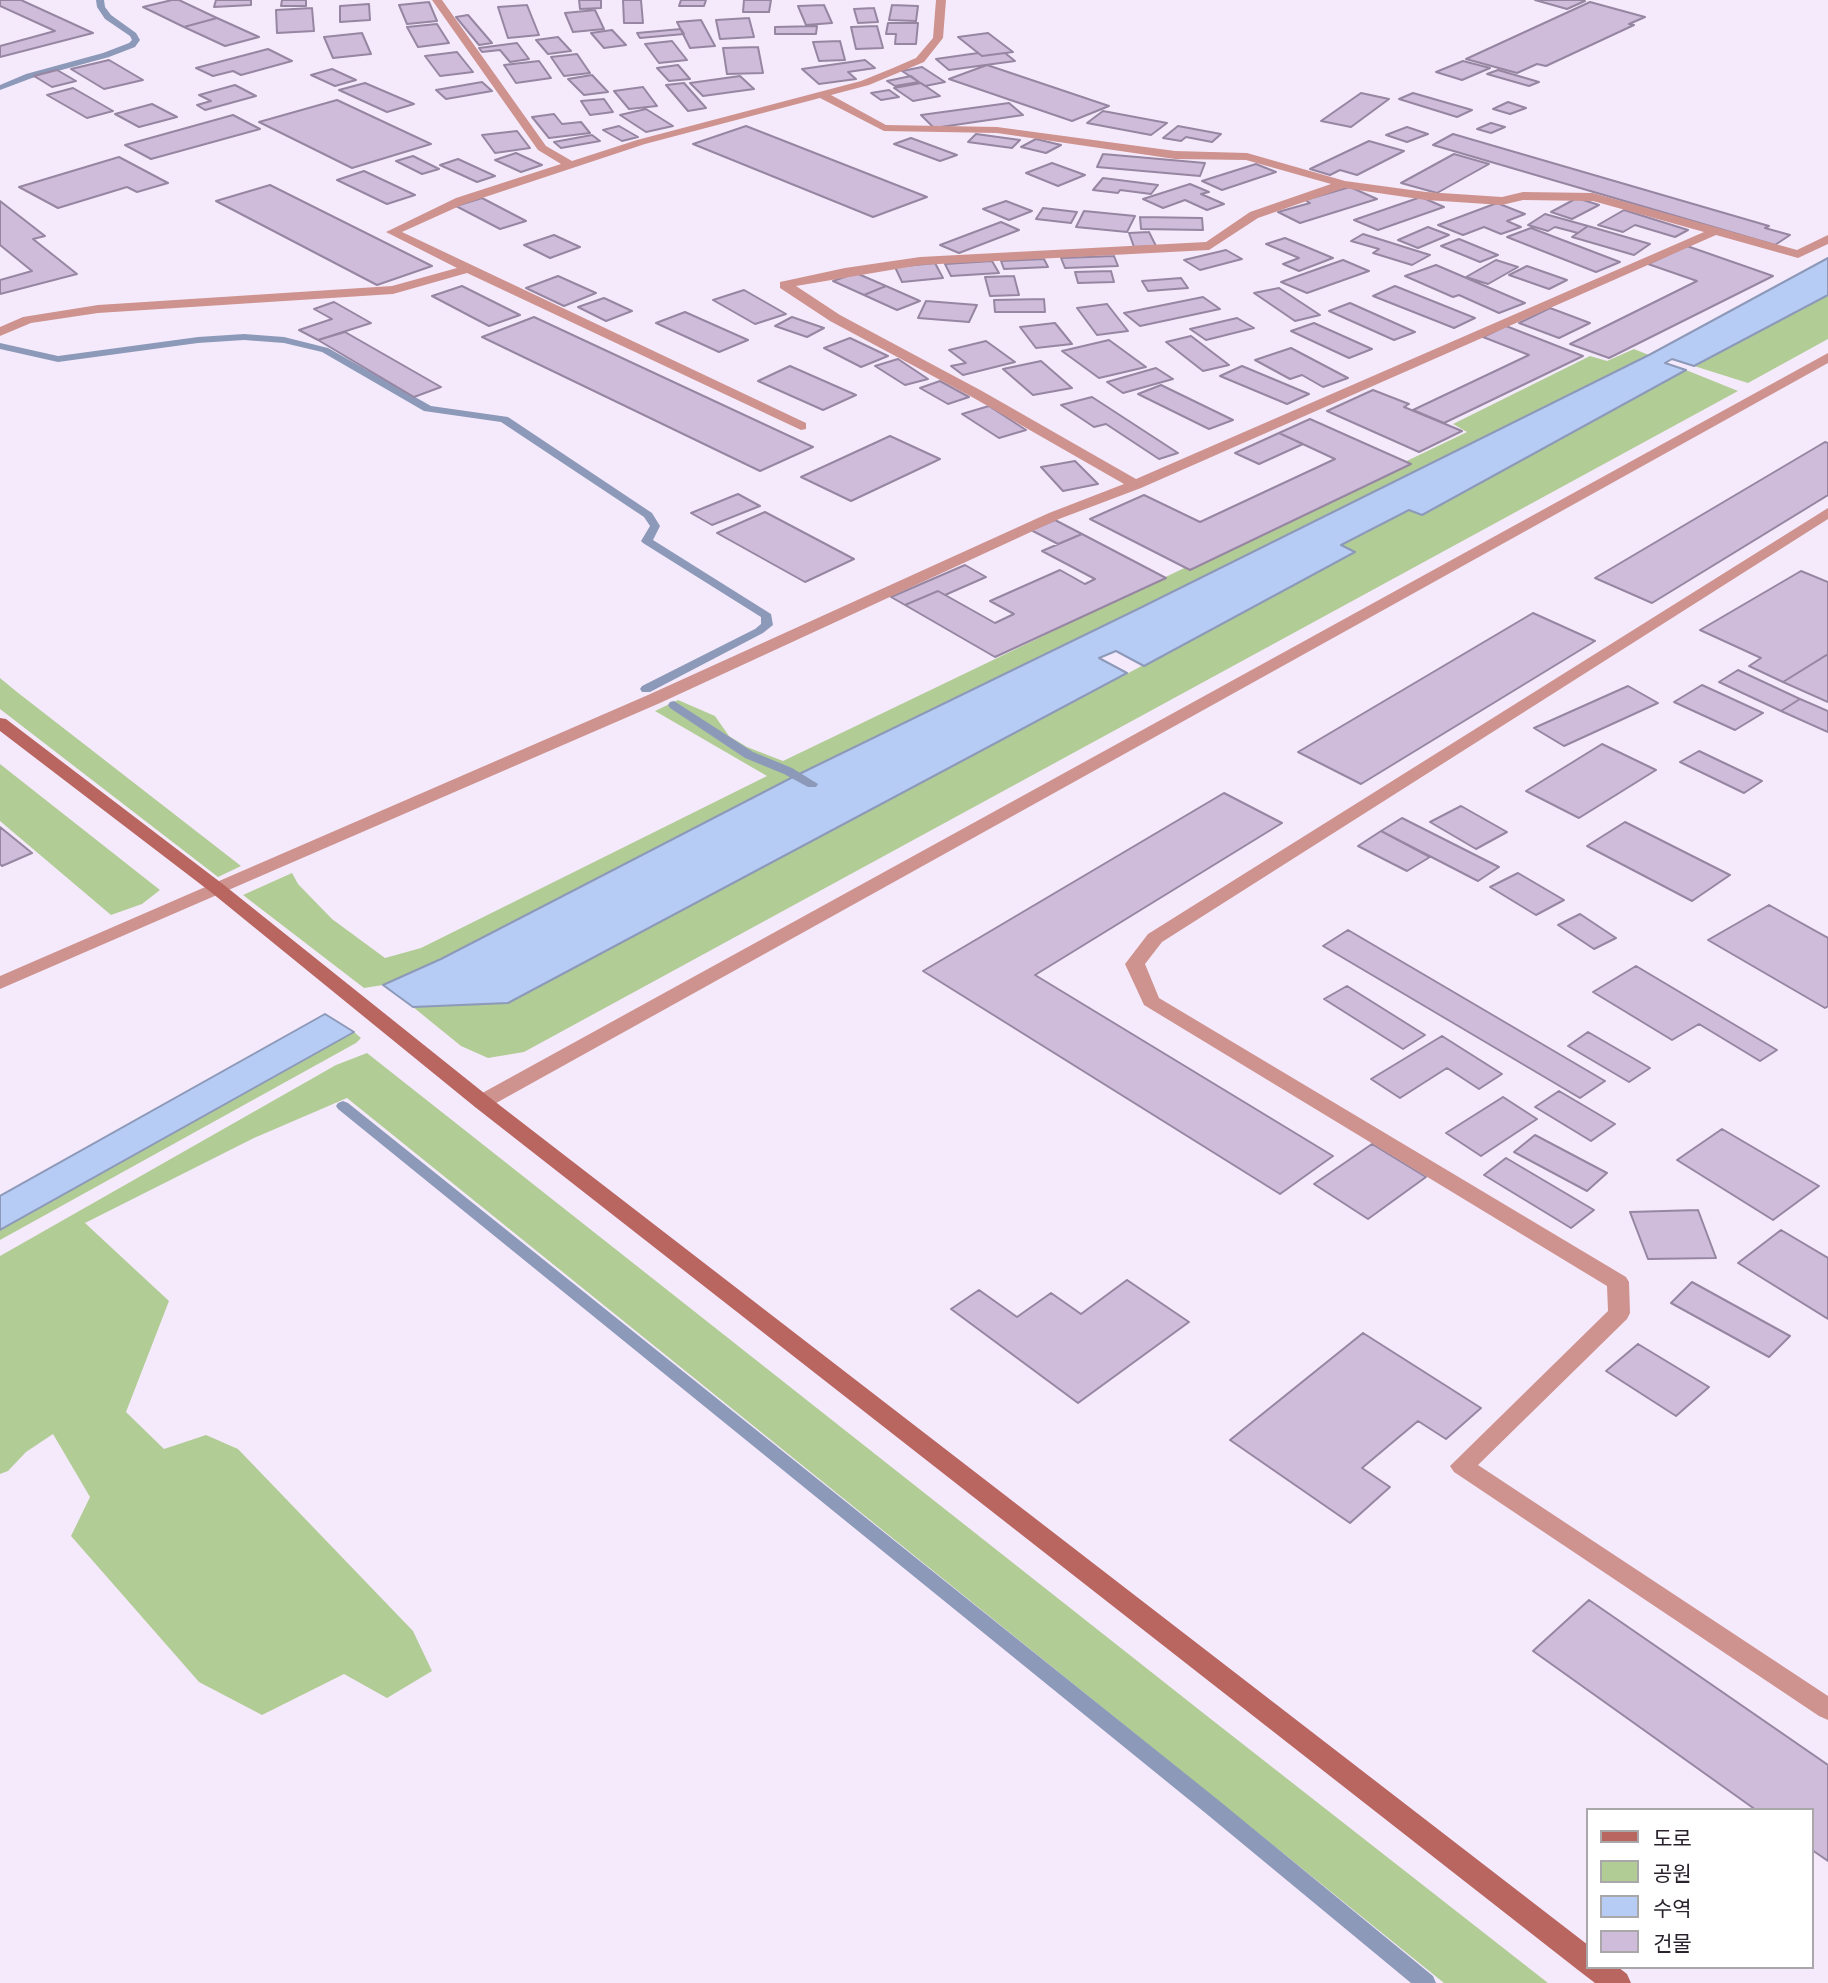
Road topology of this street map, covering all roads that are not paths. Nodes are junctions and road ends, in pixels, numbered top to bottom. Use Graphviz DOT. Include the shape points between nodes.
graph roads {
  1 [pos="437,0"];
  2 [pos="941,0"];
  3 [pos="820,94"];
  4 [pos="571,165"];
  5 [pos="1344,184"];
  6 [pos="1713,232"];
  7 [pos="1828,239"];
  8 [pos="468,268"];
  9 [pos="0,332"];
  10 [pos="1828,357"];
  11 [pos="801,426"];
  12 [pos="1136,485"];
  13 [pos="1828,512"];
  14 [pos="0,723"];
  15 [pos="218,889"];
  16 [pos="0,983"];
  17 [pos="482,1102"];
  18 [pos="1828,1709"];
  19 [pos="1587,1960"];
  20 [pos="1599,1969"];
  21 [pos="1617,1983"];
  1 -- 4 [label="street" via="542,148"];
  2 -- 3 [label="street" via="938,38 920,60 865,83"];
  3 -- 4 [label="street"];
  3 -- 5 [label="street" via="884,128 997,130 1175,155 1247,157"];
  4 -- 8 [label="street" via="460,201 392,232"];
  5 -- 6 [label="street" via="1502,201 1524,196 1593,197"];
  5 -- 12 [label="street" via="1254,215 1209,246 920,261 785,285 835,318"];
  6 -- 7 [label="street" via="1797,254"];
  6 -- 12 [label="street"];
  8 -- 9 [label="street" via="393,290 97,309 28,320"];
  8 -- 11 [label="street"];
  10 -- 17 [label="street"];
  12 -- 15 [label="street" via="1054,516 654,699"];
  13 -- 18 [label="street" via="1154,938 1135,964 1151,1002 1618,1282 1619,1313 1462,1465"];
  14 -- 15 [label="main road"];
  15 -- 16 [label="street"];
  15 -- 17 [label="main road"];
  17 -- 19 [label="main road"];
  20 -- 21 [label="main road"];
}
